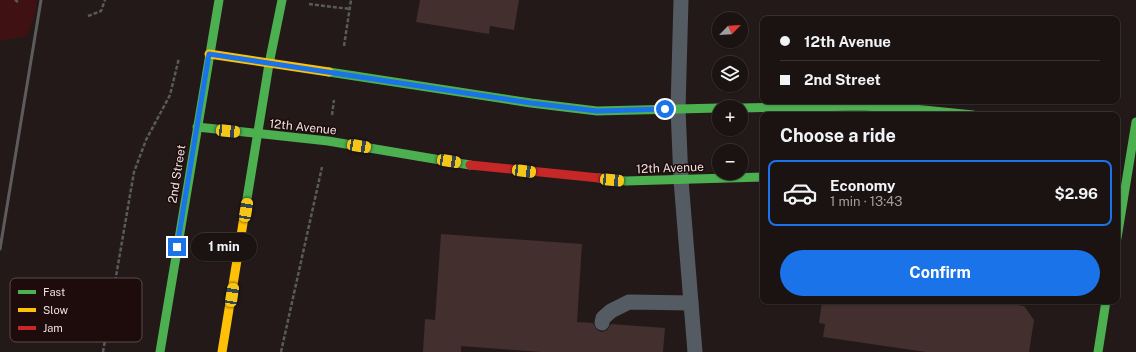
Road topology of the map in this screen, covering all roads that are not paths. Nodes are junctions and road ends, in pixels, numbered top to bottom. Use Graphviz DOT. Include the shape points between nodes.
graph roads {
  1 [pos="219,0"];
  2 [pos="282,0"];
  3 [pos="681,0"];
  4 [pos="209,54"];
  5 [pos="269,64"];
  6 [pos="712,108"];
  7 [pos="748,108"];
  8 [pos="678,109"];
  9 [pos="943,112"];
  10 [pos="197,127"];
  11 [pos="1136,128"];
  12 [pos="1123,129"];
  13 [pos="258,134"];
  14 [pos="760,177"];
  15 [pos="681,180"];
  16 [pos="1121,190"];
  17 [pos="1136,191"];
  18 [pos="1120,202"];
  19 [pos="691,303"];
  20 [pos="1106,304"];
  21 [pos="602,323"];
  22 [pos="160,352"];
  23 [pos="222,352"];
  24 [pos="695,352"];
  25 [pos="1098,352"];
  1 -- 4 [label="main road, 2nd Street"];
  2 -- 5 [label="main road"];
  3 -- 8 [label="lane"];
  4 -- 5 [label="main road"];
  4 -- 10 [label="main road, 2nd Street"];
  5 -- 8 [label="main road" via="597,111"];
  5 -- 13 [label="main road"];
  6 -- 8 [label="main road"];
  7 -- 9 [label="main road" via="861,106"];
  8 -- 15 [label="lane"];
  10 -- 13 [label="main road, 12th Avenue"];
  10 -- 22 [label="main road, 2nd Street"];
  11 -- 12 [label="main road"];
  11 -- 16 [label="main road"];
  13 -- 15 [label="main road, 12th Avenue" via="328,141 465,164 539,173 626,181"];
  13 -- 23 [label="main road"];
  14 -- 15 [label="main road, 12th Avenue"];
  15 -- 19 [label="lane"];
  16 -- 17 [label="main road"];
  16 -- 18 [label="main road"];
  19 -- 21 [label="lane" via="629,302 603,318"];
  19 -- 24 [label="lane"];
  20 -- 25 [label="main road"];
}
